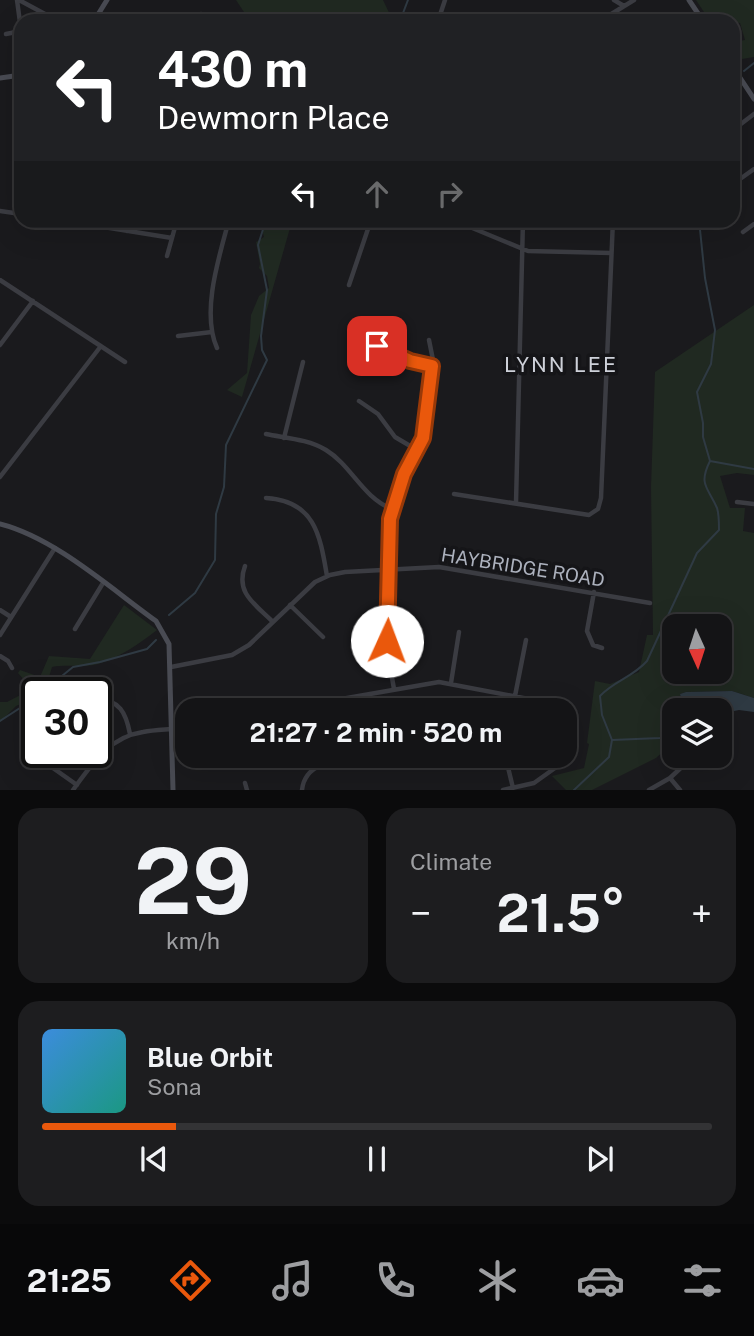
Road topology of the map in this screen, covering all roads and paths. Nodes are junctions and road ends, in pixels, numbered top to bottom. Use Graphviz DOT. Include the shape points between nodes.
graph roads {
  1 [pos="18,0"];
  2 [pos="614,0"];
  3 [pos="634,0"];
  4 [pos="624,6"];
  5 [pos="618,10"];
  6 [pos="44,14"];
  7 [pos="611,14"];
  8 [pos="618,14"];
  9 [pos="14,32"];
  10 [pos="6,34"];
  11 [pos="740,78"];
  12 [pos="754,99"];
  13 [pos="754,114"];
  14 [pos="740,125"];
  15 [pos="754,224"];
  16 [pos="111,228"];
  17 [pos="127,228"];
  18 [pos="175,228"];
  19 [pos="227,228"];
  20 [pos="368,228"];
  21 [pos="472,228"];
  22 [pos="523,228"];
  23 [pos="613,228"];
  24 [pos="127,231"];
  25 [pos="743,232"];
  26 [pos="172,238"];
  27 [pos="522,249"];
  28 [pos="611,254"];
  29 [pos="167,257"];
  30 [pos="0,280"];
  31 [pos="349,285"];
  32 [pos="33,301"];
  33 [pos="212,332"];
  34 [pos="178,336"];
  35 [pos="429,340"];
  36 [pos="367,341"];
  37 [pos="0,345"];
  38 [pos="101,346"];
  39 [pos="216,348"];
  40 [pos="125,362"];
  41 [pos="303,362"];
  42 [pos="432,366"];
  43 [pos="359,401"];
  44 [pos="266,434"];
  45 [pos="284,438"];
  46 [pos="417,450"];
  47 [pos="0,477"];
  48 [pos="454,494"];
  49 [pos="266,498"];
  50 [pos="737,502"];
  51 [pos="516,503"];
  52 [pos="754,504"];
  53 [pos="392,509"];
  54 [pos="0,524"];
  55 [pos="55,548"];
  56 [pos="246,566"];
  57 [pos="389,569"];
  58 [pos="327,576"];
  59 [pos="103,583"];
  60 [pos="594,592"];
  61 [pos="650,603"];
  62 [pos="290,605"];
  63 [pos="0,610"];
  64 [pos="11,617"];
  65 [pos="273,622"];
  66 [pos="75,629"];
  67 [pos="459,632"];
  68 [pos="0,635"];
  69 [pos="323,637"];
  70 [pos="526,640"];
  71 [pos="602,648"];
  72 [pos="0,656"];
  73 [pos="171,667"];
  74 [pos="12,668"];
  75 [pos="451,683"];
  76 [pos="394,689"];
  77 [pos="515,696"];
  78 [pos="123,698"];
  79 [pos="344,698"];
  80 [pos="525,698"];
  81 [pos="112,702"];
  82 [pos="118,705"];
  83 [pos="175,729"];
  84 [pos="172,730"];
  85 [pos="130,734"];
  86 [pos="50,768"];
  87 [pos="316,768"];
  88 [pos="508,768"];
  89 [pos="555,768"];
  90 [pos="681,768"];
  91 [pos="670,778"];
  92 [pos="245,783"];
  93 [pos="75,788"];
  94 [pos="513,788"];
  95 [pos="173,790"];
  96 [pos="247,790"];
  97 [pos="302,790"];
  98 [pos="503,790"];
  99 [pos="649,790"];
  100 [pos="680,790"];
  1 -- 6 [label="street"];
  2 -- 4 [label="street"];
  3 -- 4 [label="street"];
  4 -- 5 [label="street"];
  5 -- 7 [label="street"];
  5 -- 8 [label="street"];
  9 -- 10 [label="street"];
  11 -- 12 [label="main road"];
  13 -- 14 [label="street"];
  15 -- 25 [label="street"];
  16 -- 24 [label="street"];
  17 -- 24 [label="street"];
  18 -- 26 [label="street"];
  19 -- 33 [label="street" via="212,298"];
  20 -- 31 [label="street"];
  21 -- 27 [label="street"];
  22 -- 27 [label="street"];
  23 -- 28 [label="street"];
  24 -- 26 [label="street"];
  26 -- 29 [label="street"];
  27 -- 28 [label="street"];
  27 -- 51 [label="street"];
  28 -- 51 [label="street" via="599,507 589,515"];
  30 -- 32 [label="street"];
  32 -- 37 [label="street"];
  32 -- 38 [label="street"];
  33 -- 34 [label="street"];
  33 -- 39 [label="street"];
  35 -- 42 [label="street"];
  36 -- 42 [label="street"];
  38 -- 40 [label="street"];
  38 -- 47 [label="street"];
  41 -- 45 [label="street"];
  42 -- 46 [label="street" via="423,438"];
  43 -- 46 [label="street" via="378,414 395,437"];
  44 -- 45 [label="street"];
  45 -- 53 [label="street" via="327,451 371,497"];
  46 -- 53 [label="street"];
  48 -- 51 [label="street"];
  49 -- 58 [label="street" via="294,504 316,527"];
  50 -- 52 [label="street"];
  53 -- 57 [label="street"];
  54 -- 55 [label="main road"];
  55 -- 59 [label="main road"];
  55 -- 64 [label="street"];
  56 -- 65 [label="street" via="241,580 244,592"];
  57 -- 58 [label="street, HAYBRIDGE ROAD"];
  57 -- 60 [label="street, HAYBRIDGE ROAD" via="439,567"];
  57 -- 76 [label="street" via="387,649"];
  58 -- 62 [label="street, HAYBRIDGE ROAD"];
  59 -- 66 [label="street"];
  59 -- 73 [label="main road" via="156,621 169,644"];
  60 -- 61 [label="street, HAYBRIDGE ROAD"];
  60 -- 71 [label="street" via="587,631 593,645"];
  62 -- 65 [label="street, HAYBRIDGE ROAD"];
  62 -- 69 [label="street"];
  63 -- 64 [label="street"];
  64 -- 68 [label="street"];
  65 -- 73 [label="street, HAYBRIDGE ROAD" via="238,652"];
  67 -- 75 [label="street"];
  70 -- 77 [label="street"];
  72 -- 74 [label="street"];
  73 -- 84 [label="main road"];
  75 -- 76 [label="street"];
  75 -- 77 [label="street"];
  76 -- 79 [label="street"];
  77 -- 80 [label="street"];
  78 -- 82 [label="street"];
  81 -- 82 [label="street"];
  82 -- 85 [label="street"];
  83 -- 84 [label="street"];
  84 -- 85 [label="street"];
  84 -- 95 [label="main road"];
  85 -- 93 [label="street" via="100,753"];
  86 -- 93 [label="street"];
  87 -- 97 [label="street" via="306,775"];
  88 -- 94 [label="street"];
  89 -- 94 [label="street" via="534,783"];
  90 -- 91 [label="street"];
  91 -- 99 [label="street"];
  91 -- 100 [label="street"];
  92 -- 96 [label="street"];
  94 -- 98 [label="street"];
}
